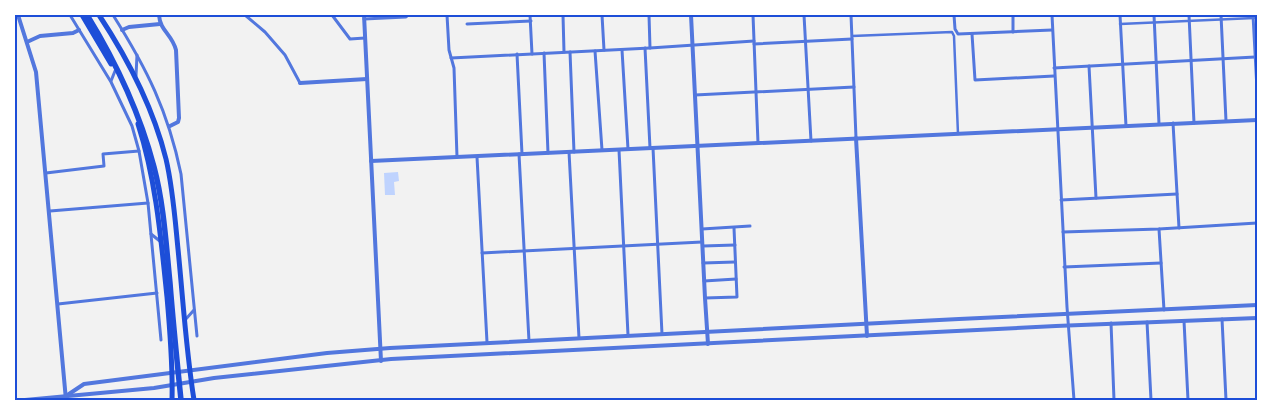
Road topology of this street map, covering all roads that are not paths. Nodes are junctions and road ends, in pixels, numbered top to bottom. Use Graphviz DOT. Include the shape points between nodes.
graph roads {
  1 [pos="18,15"];
  2 [pos="70,15"];
  3 [pos="82,15"];
  4 [pos="87,15"];
  5 [pos="99,15"];
  6 [pos="113,15"];
  7 [pos="159,15"];
  8 [pos="245,15"];
  9 [pos="332,15"];
  10 [pos="408,15"];
  11 [pos="447,15"];
  12 [pos="530,15"];
  13 [pos="563,15"];
  14 [pos="602,15"];
  15 [pos="649,15"];
  16 [pos="691,15"];
  17 [pos="753,15"];
  18 [pos="804,15"];
  19 [pos="851,15"];
  20 [pos="954,15"];
  21 [pos="1013,15"];
  22 [pos="1052,15"];
  23 [pos="1120,15"];
  24 [pos="1154,15"];
  25 [pos="1189,15"];
  26 [pos="1221,15"];
  27 [pos="1254,16"];
  28 [pos="364,17"];
  29 [pos="1221,20"];
  30 [pos="530,21"];
  31 [pos="1189,22"];
  32 [pos="1155,23"];
  33 [pos="160,24"];
  34 [pos="467,24"];
  35 [pos="1120,24"];
  36 [pos="79,30"];
  37 [pos="122,30"];
  38 [pos="1052,30"];
  39 [pos="1013,32"];
  40 [pos="972,34"];
  41 [pos="365,38"];
  42 [pos="852,38"];
  43 [pos="805,41"];
  44 [pos="27,42"];
  45 [pos="754,42"];
  46 [pos="692,44"];
  47 [pos="644,48"];
  48 [pos="650,48"];
  49 [pos="604,50"];
  50 [pos="622,50"];
  51 [pos="595,51"];
  52 [pos="564,52"];
  53 [pos="570,52"];
  54 [pos="544,53"];
  55 [pos="517,54"];
  56 [pos="532,54"];
  57 [pos="137,55"];
  58 [pos="1256,57"];
  59 [pos="452,58"];
  60 [pos="1223,58"];
  61 [pos="1191,60"];
  62 [pos="1156,62"];
  63 [pos="1122,64"];
  64 [pos="1089,66"];
  65 [pos="1054,68"];
  66 [pos="115,71"];
  67 [pos="1054,76"];
  68 [pos="136,77"];
  69 [pos="367,79"];
  70 [pos="111,82"];
  71 [pos="300,83"];
  72 [pos="854,87"];
  73 [pos="808,89"];
  74 [pos="1257,89"];
  75 [pos="756,91"];
  76 [pos="695,95"];
  77 [pos="1257,120"];
  78 [pos="1226,121"];
  79 [pos="1173,123"];
  80 [pos="1194,123"];
  81 [pos="1159,124"];
  82 [pos="170,126"];
  83 [pos="1126,126"];
  84 [pos="1092,128"];
  85 [pos="1057,130"];
  86 [pos="958,134"];
  87 [pos="856,138"];
  88 [pos="811,141"];
  89 [pos="758,143"];
  90 [pos="698,146"];
  91 [pos="651,148"];
  92 [pos="628,149"];
  93 [pos="602,150"];
  94 [pos="619,150"];
  95 [pos="139,152"];
  96 [pos="572,152"];
  97 [pos="548,153"];
  98 [pos="521,154"];
  99 [pos="457,157"];
  100 [pos="477,157"];
  101 [pos="371,161"];
  102 [pos="46,172"];
  103 [pos="1177,194"];
  104 [pos="1096,198"];
  105 [pos="1061,200"];
  106 [pos="148,203"];
  107 [pos="50,211"];
  108 [pos="1257,223"];
  109 [pos="750,226"];
  110 [pos="734,228"];
  111 [pos="1179,228"];
  112 [pos="702,229"];
  113 [pos="1159,229"];
  114 [pos="1063,232"];
  115 [pos="151,234"];
  116 [pos="161,242"];
  117 [pos="658,244"];
  118 [pos="703,244"];
  119 [pos="735,245"];
  120 [pos="624,246"];
  121 [pos="575,248"];
  122 [pos="525,251"];
  123 [pos="482,253"];
  124 [pos="735,262"];
  125 [pos="703,263"];
  126 [pos="1161,263"];
  127 [pos="1064,267"];
  128 [pos="736,279"];
  129 [pos="704,281"];
  130 [pos="157,293"];
  131 [pos="705,298"];
  132 [pos="58,304"];
  133 [pos="1257,306"];
  134 [pos="194,309"];
  135 [pos="1164,310"];
  136 [pos="1067,314"];
  137 [pos="159,317"];
  138 [pos="1257,318"];
  139 [pos="1222,319"];
  140 [pos="185,320"];
  141 [pos="1184,320"];
  142 [pos="1147,322"];
  143 [pos="1111,323"];
  144 [pos="169,324"];
  145 [pos="866,324"];
  146 [pos="1069,326"];
  147 [pos="707,332"];
  148 [pos="662,334"];
  149 [pos="197,336"];
  150 [pos="628,336"];
  151 [pos="867,336"];
  152 [pos="579,338"];
  153 [pos="161,340"];
  154 [pos="530,341"];
  155 [pos="487,342"];
  156 [pos="708,344"];
  157 [pos="380,349"];
  158 [pos="381,361"];
  159 [pos="190,370"];
  160 [pos="172,373"];
  161 [pos="191,382"];
  162 [pos="173,386"];
  163 [pos="66,398"];
  164 [pos="25,400"];
  165 [pos="172,400"];
  166 [pos="181,400"];
  167 [pos="194,400"];
  168 [pos="1074,400"];
  169 [pos="1114,400"];
  170 [pos="1151,400"];
  171 [pos="1188,400"];
  172 [pos="1226,400"];
  1 -- 44 [label="street"];
  2 -- 36 [label="street"];
  3 -- 66 [label="highway"];
  4 -- 166 [label="highway" via="133,105 154,168 166,238"];
  5 -- 68 [label="highway"];
  6 -- 37 [label="street"];
  7 -- 33 [label="street"];
  8 -- 71 [label="street" via="285,55"];
  9 -- 41 [label="street" via="350,39"];
  10 -- 28 [label="street"];
  11 -- 59 [label="street"];
  12 -- 30 [label="street"];
  13 -- 52 [label="street"];
  14 -- 49 [label="street"];
  15 -- 48 [label="street"];
  16 -- 46 [label="street"];
  17 -- 45 [label="street"];
  18 -- 43 [label="street"];
  19 -- 42 [label="street"];
  20 -- 40 [label="street" via="954,29 958,34"];
  21 -- 39 [label="street"];
  22 -- 38 [label="street"];
  23 -- 35 [label="street"];
  24 -- 32 [label="street"];
  25 -- 31 [label="street"];
  26 -- 29 [label="street"];
  27 -- 29 [label="street"];
  27 -- 58 [label="street"];
  28 -- 41 [label="street"];
  29 -- 31 [label="street"];
  29 -- 60 [label="street"];
  30 -- 34 [label="street"];
  30 -- 56 [label="street"];
  31 -- 32 [label="street"];
  31 -- 61 [label="street"];
  32 -- 35 [label="street"];
  32 -- 62 [label="street"];
  33 -- 37 [label="street"];
  33 -- 82 [label="street" via="176,50 179,118"];
  35 -- 63 [label="street"];
  36 -- 44 [label="street" via="40,36"];
  36 -- 70 [label="street"];
  37 -- 57 [label="street"];
  38 -- 39 [label="street"];
  38 -- 65 [label="street"];
  39 -- 40 [label="street"];
  40 -- 67 [label="street" via="975,80"];
  41 -- 69 [label="street"];
  42 -- 43 [label="street"];
  42 -- 72 [label="street"];
  42 -- 86 [label="street" via="952,32"];
  43 -- 45 [label="street"];
  43 -- 73 [label="street"];
  44 -- 102 [label="street" via="36,72"];
  45 -- 46 [label="street"];
  45 -- 75 [label="street"];
  46 -- 48 [label="street"];
  46 -- 76 [label="street"];
  47 -- 48 [label="street"];
  47 -- 50 [label="street"];
  47 -- 91 [label="street"];
  49 -- 50 [label="street"];
  49 -- 51 [label="street"];
  50 -- 92 [label="street"];
  51 -- 53 [label="street"];
  51 -- 93 [label="street"];
  52 -- 53 [label="street"];
  52 -- 54 [label="street"];
  53 -- 96 [label="street"];
  54 -- 56 [label="street"];
  54 -- 97 [label="street"];
  55 -- 56 [label="street"];
  55 -- 59 [label="street"];
  55 -- 98 [label="street"];
  57 -- 68 [label="street"];
  57 -- 82 [label="street"];
  58 -- 60 [label="street"];
  58 -- 74 [label="street"];
  59 -- 99 [label="street"];
  60 -- 61 [label="street"];
  60 -- 78 [label="street"];
  61 -- 62 [label="street"];
  61 -- 80 [label="street"];
  62 -- 63 [label="street"];
  62 -- 81 [label="street"];
  63 -- 64 [label="street"];
  63 -- 83 [label="street"];
  64 -- 65 [label="street"];
  64 -- 84 [label="street"];
  65 -- 67 [label="street"];
  66 -- 70 [label="street"];
  66 -- 116 [label="highway" via="126,92 146,150"];
  67 -- 85 [label="street"];
  68 -- 140 [label="highway" via="166,158 173,196"];
  69 -- 71 [label="street"];
  69 -- 101 [label="street"];
  70 -- 95 [label="street" via="132,126"];
  72 -- 73 [label="street"];
  72 -- 87 [label="street"];
  73 -- 75 [label="street"];
  73 -- 88 [label="street"];
  75 -- 76 [label="street"];
  75 -- 89 [label="street"];
  76 -- 90 [label="street"];
  77 -- 78 [label="street"];
  78 -- 80 [label="street"];
  79 -- 80 [label="street"];
  79 -- 81 [label="street"];
  79 -- 103 [label="street"];
  81 -- 83 [label="street"];
  82 -- 134 [label="street" via="181,174"];
  83 -- 84 [label="street"];
  84 -- 85 [label="street"];
  84 -- 104 [label="street"];
  85 -- 86 [label="street"];
  85 -- 105 [label="street"];
  86 -- 87 [label="street"];
  87 -- 88 [label="street"];
  87 -- 145 [label="street"];
  88 -- 89 [label="street"];
  89 -- 90 [label="street"];
  90 -- 91 [label="street"];
  90 -- 112 [label="street"];
  91 -- 92 [label="street"];
  91 -- 117 [label="street"];
  92 -- 94 [label="street"];
  93 -- 94 [label="street"];
  93 -- 96 [label="street"];
  94 -- 120 [label="street"];
  95 -- 102 [label="street" via="104,154 104,166"];
  95 -- 106 [label="street"];
  96 -- 97 [label="street"];
  96 -- 121 [label="street"];
  97 -- 98 [label="street"];
  98 -- 100 [label="street"];
  98 -- 122 [label="street"];
  99 -- 100 [label="street"];
  99 -- 101 [label="street"];
  100 -- 123 [label="street"];
  101 -- 157 [label="street"];
  102 -- 107 [label="street"];
  103 -- 104 [label="street"];
  103 -- 111 [label="street"];
  104 -- 105 [label="street"];
  105 -- 114 [label="street"];
  106 -- 107 [label="street"];
  106 -- 115 [label="street"];
  107 -- 132 [label="street"];
  108 -- 111 [label="street"];
  109 -- 110 [label="street"];
  110 -- 112 [label="street"];
  110 -- 119 [label="street"];
  111 -- 113 [label="street"];
  112 -- 118 [label="street"];
  113 -- 114 [label="street"];
  113 -- 126 [label="street"];
  114 -- 127 [label="street"];
  115 -- 116 [label="street"];
  115 -- 130 [label="street"];
  116 -- 144 [label="highway"];
  117 -- 118 [label="street"];
  117 -- 120 [label="street"];
  117 -- 148 [label="street"];
  118 -- 119 [label="street"];
  118 -- 125 [label="street"];
  119 -- 124 [label="street"];
  120 -- 121 [label="street"];
  120 -- 150 [label="street"];
  121 -- 122 [label="street"];
  121 -- 152 [label="street"];
  122 -- 123 [label="street"];
  122 -- 154 [label="street"];
  123 -- 155 [label="street"];
  124 -- 125 [label="street"];
  124 -- 128 [label="street"];
  125 -- 129 [label="street"];
  126 -- 127 [label="street"];
  126 -- 135 [label="street"];
  127 -- 136 [label="street"];
  128 -- 129 [label="street"];
  128 -- 131 [label="street" via="737,297"];
  129 -- 131 [label="street"];
  130 -- 132 [label="street"];
  130 -- 137 [label="street"];
  131 -- 147 [label="street"];
  132 -- 163 [label="street"];
  133 -- 135 [label="street"];
  134 -- 140 [label="street"];
  134 -- 149 [label="street"];
  135 -- 136 [label="street"];
  136 -- 145 [label="street"];
  136 -- 146 [label="street"];
  137 -- 144 [label="street"];
  137 -- 153 [label="street"];
  138 -- 139 [label="street"];
  139 -- 141 [label="street"];
  139 -- 172 [label="street"];
  140 -- 159 [label="highway"];
  141 -- 142 [label="street"];
  141 -- 171 [label="street"];
  142 -- 143 [label="street"];
  142 -- 170 [label="street"];
  143 -- 146 [label="street"];
  143 -- 169 [label="street"];
  144 -- 160 [label="highway"];
  145 -- 147 [label="street"];
  145 -- 151 [label="street"];
  146 -- 151 [label="street"];
  146 -- 168 [label="street"];
  147 -- 148 [label="street"];
  147 -- 156 [label="street"];
  148 -- 150 [label="street"];
  150 -- 152 [label="street"];
  151 -- 156 [label="street"];
  152 -- 154 [label="street"];
  154 -- 155 [label="street"];
  155 -- 157 [label="street"];
  156 -- 158 [label="street"];
  157 -- 158 [label="street"];
  157 -- 159 [label="street"];
  158 -- 161 [label="street"];
  159 -- 160 [label="street"];
  159 -- 161 [label="highway"];
  160 -- 162 [label="highway"];
  160 -- 163 [label="street" via="84,384"];
  161 -- 162 [label="street"];
  161 -- 167 [label="highway"];
  162 -- 163 [label="street"];
  162 -- 165 [label="highway"];
  163 -- 164 [label="street"];
}
